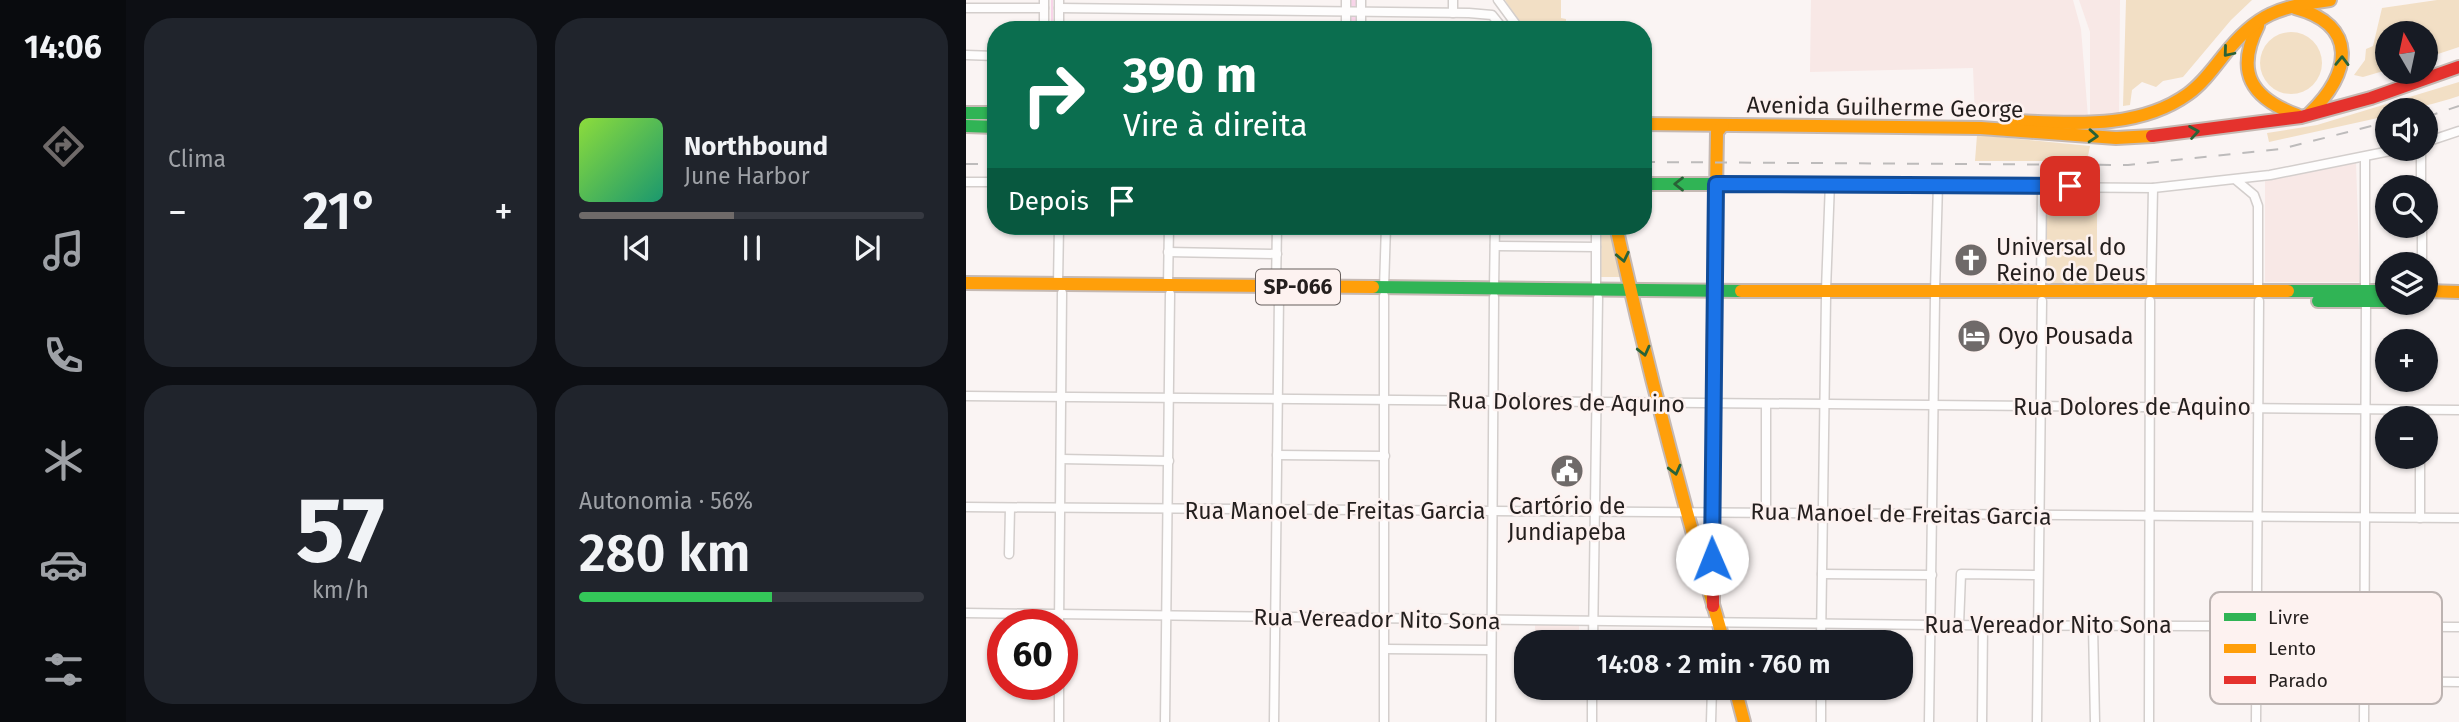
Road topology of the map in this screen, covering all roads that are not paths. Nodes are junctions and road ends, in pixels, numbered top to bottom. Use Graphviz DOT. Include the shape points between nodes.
graph roads {
  1 [pos="1346,0"];
  2 [pos="1361,0"];
  3 [pos="1453,0"];
  4 [pos="1498,0"];
  5 [pos="2330,0"];
  6 [pos="1044,4"];
  7 [pos="1059,4"];
  8 [pos="966,8"];
  9 [pos="2280,10"];
  10 [pos="1346,12"];
  11 [pos="1361,12"];
  12 [pos="1453,13"];
  13 [pos="2266,15"];
  14 [pos="1346,21"];
  15 [pos="1361,21"];
  16 [pos="1497,21"];
  17 [pos="1513,21"];
  18 [pos="966,55"];
  19 [pos="987,55"];
  20 [pos="2459,67"];
  21 [pos="966,113"];
  22 [pos="987,113"];
  23 [pos="2304,116"];
  24 [pos="1652,118"];
  25 [pos="1652,124"];
  26 [pos="966,126"];
  27 [pos="987,127"];
  28 [pos="1717,127"];
  29 [pos="2459,131"];
  30 [pos="2438,138"];
  31 [pos="2375,155"];
  32 [pos="2365,157"];
  33 [pos="2236,180"];
  34 [pos="966,182"];
  35 [pos="987,182"];
  36 [pos="1830,183"];
  37 [pos="1652,184"];
  38 [pos="1716,184"];
  39 [pos="1938,184"];
  40 [pos="2042,186"];
  41 [pos="2153,188"];
  42 [pos="1059,235"];
  43 [pos="1169,235"];
  44 [pos="1277,235"];
  45 [pos="1386,235"];
  46 [pos="1495,235"];
  47 [pos="1596,235"];
  48 [pos="1618,235"];
  49 [pos="1495,247"];
  50 [pos="1596,247"];
  51 [pos="1168,252"];
  52 [pos="1276,254"];
  53 [pos="966,283"];
  54 [pos="1060,288"];
  55 [pos="1169,290"];
  56 [pos="1278,291"];
  57 [pos="2438,291"];
  58 [pos="966,292"];
  59 [pos="1384,292"];
  60 [pos="2459,292"];
  61 [pos="1494,293"];
  62 [pos="1597,294"];
  63 [pos="1630,294"];
  64 [pos="1826,294"];
  65 [pos="2375,294"];
  66 [pos="1713,295"];
  67 [pos="1935,295"];
  68 [pos="2366,296"];
  69 [pos="2042,297"];
  70 [pos="2150,297"];
  71 [pos="2258,297"];
  72 [pos="2375,298"];
  73 [pos="2438,301"];
  74 [pos="2459,301"];
  75 [pos="966,396"];
  76 [pos="1061,397"];
  77 [pos="1170,398"];
  78 [pos="1278,398"];
  79 [pos="1385,400"];
  80 [pos="1493,402"];
  81 [pos="1596,403"];
  82 [pos="1658,404"];
  83 [pos="1712,404"];
  84 [pos="1766,405"];
  85 [pos="1822,405"];
  86 [pos="1933,406"];
  87 [pos="2258,407"];
  88 [pos="2040,408"];
  89 [pos="2150,408"];
  90 [pos="2366,410"];
  91 [pos="2459,410"];
  92 [pos="2375,411"];
  93 [pos="2438,412"];
  94 [pos="1277,456"];
  95 [pos="1385,456"];
  96 [pos="1060,459"];
  97 [pos="1169,461"];
  98 [pos="2420,469"];
  99 [pos="966,507"];
  100 [pos="1010,508"];
  101 [pos="1060,508"];
  102 [pos="1168,510"];
  103 [pos="1277,510"];
  104 [pos="1385,511"];
  105 [pos="1493,511"];
  106 [pos="1595,512"];
  107 [pos="1685,512"];
  108 [pos="1711,512"];
  109 [pos="1766,512"];
  110 [pos="1822,514"];
  111 [pos="1932,515"];
  112 [pos="2039,516"];
  113 [pos="2150,517"];
  114 [pos="2258,517"];
  115 [pos="2420,518"];
  116 [pos="2459,518"];
  117 [pos="2365,519"];
  118 [pos="1009,554"];
  119 [pos="1822,574"];
  120 [pos="1932,575"];
  121 [pos="2038,575"];
  122 [pos="2257,592"];
  123 [pos="2364,592"];
  124 [pos="1713,606"];
  125 [pos="1059,609"];
  126 [pos="966,613"];
  127 [pos="987,613"];
  128 [pos="1078,615"];
  129 [pos="1168,616"];
  130 [pos="1275,618"];
  131 [pos="1384,619"];
  132 [pos="1491,620"];
  133 [pos="1593,621"];
  134 [pos="1717,621"];
  135 [pos="1821,624"];
  136 [pos="1932,625"];
  137 [pos="1959,625"];
  138 [pos="1983,625"];
  139 [pos="2210,625"];
  140 [pos="2038,626"];
  141 [pos="2093,626"];
  142 [pos="2149,626"];
  143 [pos="1593,630"];
  144 [pos="1718,630"];
  145 [pos="1821,630"];
  146 [pos="1386,649"];
  147 [pos="1490,650"];
  148 [pos="1059,700"];
  149 [pos="1592,700"];
  150 [pos="1712,700"];
  151 [pos="1738,700"];
  152 [pos="1821,700"];
  153 [pos="2256,704"];
  154 [pos="2364,704"];
  155 [pos="1059,722"];
  156 [pos="1165,722"];
  157 [pos="1274,722"];
  158 [pos="1384,722"];
  159 [pos="1491,722"];
  160 [pos="1592,722"];
  161 [pos="1711,722"];
  162 [pos="1744,722"];
  163 [pos="1821,722"];
  164 [pos="1929,722"];
  165 [pos="1982,722"];
  166 [pos="2037,722"];
  167 [pos="2095,722"];
  168 [pos="2149,722"];
  169 [pos="2256,722"];
  170 [pos="2364,722"];
  1 -- 10 [label="street"];
  2 -- 11 [label="street"];
  3 -- 12 [label="street"];
  4 -- 17 [label="street"];
  5 -- 9 [label="main road"];
  6 -- 8 [label="street"];
  7 -- 10 [label="street"];
  9 -- 13 [label="main road"];
  23 -- 9 [label="main road, one-way" via="2337,83 2343,66 2342,48 2332,28 2319,16 2297,8"];
  10 -- 11 [label="street"];
  10 -- 14 [label="street"];
  11 -- 12 [label="street"];
  11 -- 15 [label="street"];
  12 -- 16 [label="street" via="1492,15"];
  13 -- 23 [label="main road" via="2248,45 2248,76 2267,102"];
  13 -- 24 [label="main road, Avenida Guilherme George, one-way" via="2188,94 2124,121"];
  18 -- 19 [label="street"];
  20 -- 23 [label="main road, Avenida Guilherme George" via="2371,99"];
  21 -- 22 [label="main road"];
  28 -- 23 [label="main road, Avenida Guilherme George, one-way" via="2003,129 2127,138"];
  25 -- 28 [label="main road, Avenida Guilherme George"];
  26 -- 27 [label="main road"];
  28 -- 38 [label="main road"];
  29 -- 30 [label="street"];
  31 -- 32 [label="street"];
  32 -- 33 [label="street"];
  32 -- 68 [label="street"];
  33 -- 41 [label="street"];
  33 -- 71 [label="street" via="2254,195 2258,206"];
  34 -- 35 [label="street"];
  36 -- 38 [label="street"];
  36 -- 39 [label="street"];
  36 -- 64 [label="street"];
  38 -- 37 [label="main road, one-way"];
  38 -- 66 [label="main road"];
  39 -- 40 [label="street"];
  39 -- 67 [label="street"];
  40 -- 41 [label="street"];
  40 -- 69 [label="street"];
  41 -- 70 [label="street"];
  42 -- 54 [label="street"];
  43 -- 51 [label="street"];
  44 -- 52 [label="street"];
  45 -- 59 [label="street"];
  46 -- 49 [label="street"];
  47 -- 50 [label="street"];
  48 -- 63 [label="main road, one-way"];
  49 -- 50 [label="street"];
  49 -- 61 [label="street"];
  50 -- 62 [label="street"];
  51 -- 52 [label="street"];
  51 -- 55 [label="street"];
  52 -- 56 [label="street"];
  53 -- 54 [label="main road, SP-066"];
  54 -- 55 [label="main road, SP-066"];
  54 -- 58 [label="main road, SP-066"];
  54 -- 76 [label="street"];
  55 -- 56 [label="main road, SP-066"];
  55 -- 77 [label="street"];
  56 -- 59 [label="main road, SP-066"];
  56 -- 78 [label="street"];
  57 -- 60 [label="main road"];
  59 -- 61 [label="main road, SP-066"];
  59 -- 79 [label="street"];
  61 -- 62 [label="main road, SP-066"];
  61 -- 80 [label="street"];
  62 -- 63 [label="main road, SP-066"];
  62 -- 81 [label="street"];
  63 -- 66 [label="main road, SP-066"];
  63 -- 82 [label="main road, one-way"];
  64 -- 66 [label="main road, SP-066"];
  64 -- 67 [label="main road, SP-066"];
  64 -- 85 [label="street"];
  65 -- 68 [label="main road, SP-066"];
  66 -- 83 [label="main road"];
  67 -- 69 [label="main road, SP-066"];
  67 -- 86 [label="street"];
  68 -- 71 [label="main road, SP-066"];
  68 -- 72 [label="main road, SP-066"];
  68 -- 90 [label="street"];
  69 -- 70 [label="main road, SP-066"];
  69 -- 88 [label="street"];
  70 -- 71 [label="main road, SP-066"];
  70 -- 89 [label="street"];
  71 -- 87 [label="street"];
  73 -- 74 [label="main road"];
  75 -- 76 [label="street, Rua Dolores de Aquino"];
  76 -- 77 [label="street, Rua Dolores de Aquino"];
  76 -- 96 [label="street"];
  77 -- 78 [label="street, Rua Dolores de Aquino"];
  77 -- 97 [label="street"];
  78 -- 79 [label="street, Rua Dolores de Aquino"];
  78 -- 94 [label="street"];
  79 -- 80 [label="street, Rua Dolores de Aquino"];
  79 -- 95 [label="street"];
  80 -- 81 [label="street, Rua Dolores de Aquino"];
  80 -- 105 [label="street"];
  81 -- 82 [label="street, Rua Dolores de Aquino"];
  81 -- 106 [label="street"];
  82 -- 83 [label="street, Rua Dolores de Aquino"];
  82 -- 107 [label="main road, one-way"];
  83 -- 84 [label="street, Rua Dolores de Aquino"];
  83 -- 108 [label="main road"];
  84 -- 85 [label="street, Rua Dolores de Aquino"];
  84 -- 109 [label="street"];
  85 -- 86 [label="street, Rua Dolores de Aquino"];
  85 -- 110 [label="street"];
  86 -- 88 [label="street, Rua Dolores de Aquino"];
  86 -- 111 [label="street"];
  87 -- 89 [label="street, Rua Dolores de Aquino"];
  87 -- 90 [label="street, Rua Dolores de Aquino"];
  87 -- 114 [label="street"];
  88 -- 89 [label="street, Rua Dolores de Aquino"];
  88 -- 112 [label="street"];
  89 -- 113 [label="street"];
  90 -- 92 [label="street, Rua Dolores de Aquino"];
  90 -- 117 [label="street"];
  91 -- 93 [label="street, Rua Dolores de Aquino"];
  94 -- 95 [label="street"];
  94 -- 103 [label="street"];
  95 -- 104 [label="street"];
  96 -- 97 [label="street"];
  96 -- 101 [label="street"];
  97 -- 102 [label="street"];
  98 -- 115 [label="street"];
  99 -- 100 [label="street, Rua Manoel de Freitas Garcia"];
  100 -- 101 [label="street, Rua Manoel de Freitas Garcia"];
  100 -- 118 [label="street"];
  101 -- 102 [label="street, Rua Manoel de Freitas Garcia"];
  101 -- 125 [label="street"];
  102 -- 103 [label="street, Rua Manoel de Freitas Garcia"];
  102 -- 129 [label="street"];
  103 -- 104 [label="street, Rua Manoel de Freitas Garcia"];
  103 -- 130 [label="street"];
  104 -- 105 [label="street, Rua Manoel de Freitas Garcia"];
  104 -- 131 [label="street"];
  105 -- 106 [label="street, Rua Manoel de Freitas Garcia"];
  105 -- 132 [label="street"];
  106 -- 107 [label="street, Rua Manoel de Freitas Garcia"];
  106 -- 133 [label="street"];
  107 -- 108 [label="street, Rua Manoel de Freitas Garcia"];
  107 -- 124 [label="main road"];
  108 -- 109 [label="street, Rua Manoel de Freitas Garcia"];
  108 -- 124 [label="main road"];
  109 -- 110 [label="street, Rua Manoel de Freitas Garcia"];
  110 -- 111 [label="street, Rua Manoel de Freitas Garcia"];
  110 -- 119 [label="street"];
  111 -- 112 [label="street, Rua Manoel de Freitas Garcia"];
  111 -- 120 [label="street"];
  112 -- 113 [label="street, Rua Manoel de Freitas Garcia"];
  112 -- 121 [label="street"];
  113 -- 114 [label="street, Rua Manoel de Freitas Garcia"];
  113 -- 142 [label="street"];
  114 -- 117 [label="street, Rua Manoel de Freitas Garcia"];
  114 -- 122 [label="street"];
  115 -- 116 [label="street, Rua Manoel de Freitas Garcia"];
  115 -- 117 [label="street, Rua Manoel de Freitas Garcia"];
  117 -- 123 [label="street"];
  119 -- 120 [label="street"];
  119 -- 135 [label="street"];
  120 -- 136 [label="street"];
  121 -- 137 [label="street" via="1961,574"];
  121 -- 140 [label="street"];
  124 -- 134 [label="main road"];
  126 -- 127 [label="street, Rua Vereador Nito Sona"];
  128 -- 129 [label="street, Rua Vereador Nito Sona"];
  129 -- 130 [label="street, Rua Vereador Nito Sona"];
  129 -- 156 [label="street"];
  130 -- 131 [label="street, Rua Vereador Nito Sona"];
  130 -- 157 [label="street"];
  131 -- 132 [label="street, Rua Vereador Nito Sona"];
  131 -- 146 [label="street"];
  132 -- 133 [label="street, Rua Vereador Nito Sona"];
  132 -- 147 [label="street"];
  133 -- 134 [label="street, Rua Vereador Nito Sona"];
  133 -- 143 [label="street"];
  134 -- 135 [label="street, Rua Vereador Nito Sona"];
  134 -- 144 [label="main road"];
  135 -- 136 [label="street, Rua Vereador Nito Sona"];
  135 -- 145 [label="street"];
  136 -- 137 [label="street, Rua Vereador Nito Sona"];
  136 -- 164 [label="street"];
  137 -- 138 [label="street, Rua Vereador Nito Sona"];
  138 -- 140 [label="street, Rua Vereador Nito Sona"];
  138 -- 165 [label="street"];
  139 -- 142 [label="street, Rua Vereador Nito Sona"];
  140 -- 141 [label="street, Rua Vereador Nito Sona"];
  140 -- 166 [label="street"];
  141 -- 142 [label="street, Rua Vereador Nito Sona"];
  141 -- 167 [label="street"];
  142 -- 168 [label="street"];
  146 -- 147 [label="street"];
  146 -- 158 [label="street"];
  147 -- 159 [label="street"];
  148 -- 155 [label="street"];
  149 -- 160 [label="street"];
  150 -- 161 [label="street"];
  151 -- 162 [label="main road"];
  152 -- 163 [label="street"];
  153 -- 169 [label="street"];
  154 -- 170 [label="street"];
}
